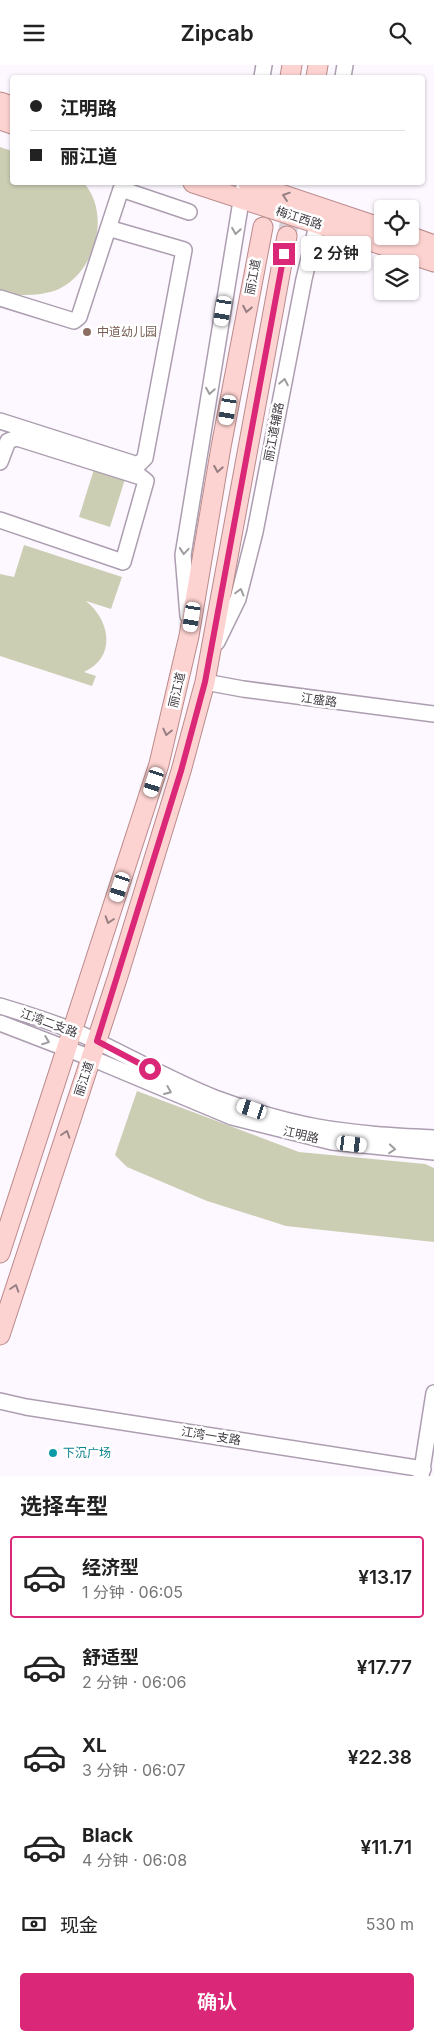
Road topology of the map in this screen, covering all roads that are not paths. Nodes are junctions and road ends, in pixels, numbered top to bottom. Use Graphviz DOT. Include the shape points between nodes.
graph roads {
  1 [pos="213,185"];
  2 [pos="244,188"];
  3 [pos="189,212"];
  4 [pos="319,216"];
  5 [pos="374,226"];
  6 [pos="263,227"];
  7 [pos="108,228"];
  8 [pos="287,236"];
  9 [pos="419,240"];
  10 [pos="434,245"];
  11 [pos="434,262"];
  12 [pos="0,298"];
  13 [pos="0,421"];
  14 [pos="0,462"];
  15 [pos="0,520"];
  16 [pos="189,636"];
  17 [pos="211,652"];
  18 [pos="205,682"];
  19 [pos="434,714"];
  20 [pos="0,1006"];
  21 [pos="0,1023"];
  22 [pos="69,1040"];
  23 [pos="94,1049"];
  24 [pos="434,1138"];
  25 [pos="434,1152"];
  26 [pos="0,1253"];
  27 [pos="0,1335"];
  28 [pos="434,1393"];
  29 [pos="0,1401"];
  30 [pos="422,1472"];
  1 -- 2 [label="main road, 梅江西路"];
  2 -- 4 [label="main road, 梅江西路"];
  2 -- 16 [label="street, one-way" via="183,555"];
  3 -- 7 [label="street" via="120,189"];
  4 -- 5 [label="main road, 梅江西路"];
  4 -- 11 [label="main road, 梅江西路"];
  17 -- 4 [label="street, 丽江道辅路, one-way" via="238,599 255,532"];
  6 -- 16 [label="main road, 丽江道, one-way"];
  7 -- 12 [label="street" via="79,317 74,321"];
  7 -- 13 [label="street" via="184,250 145,458 138,465"];
  8 -- 17 [label="main road, 丽江道"];
  9 -- 10 [label="main road"];
  14 -- 15 [label="street" via="8,441 17,438 146,481 123,562"];
  16 -- 22 [label="main road, 丽江道, one-way" via="159,764"];
  17 -- 18 [label="main road, 丽江道"];
  18 -- 19 [label="street, 江盛路"];
  18 -- 23 [label="main road, 丽江道" via="181,771"];
  20 -- 22 [label="street, 江湾二支路"];
  21 -- 22 [label="street, 江湾二支路, one-way"];
  22 -- 23 [label="street, 江湾二支路"];
  22 -- 26 [label="main road, 丽江道"];
  23 -- 24 [label="street, 江明路" via="216,1098 270,1115 316,1127"];
  23 -- 25 [label="street, 江明路, one-way" via="194,1102 232,1117 332,1142"];
  27 -- 23 [label="main road, 丽江道, one-way"];
  28 -- 30 [label="street"];
  29 -- 30 [label="street, 江湾一支路"];
}
